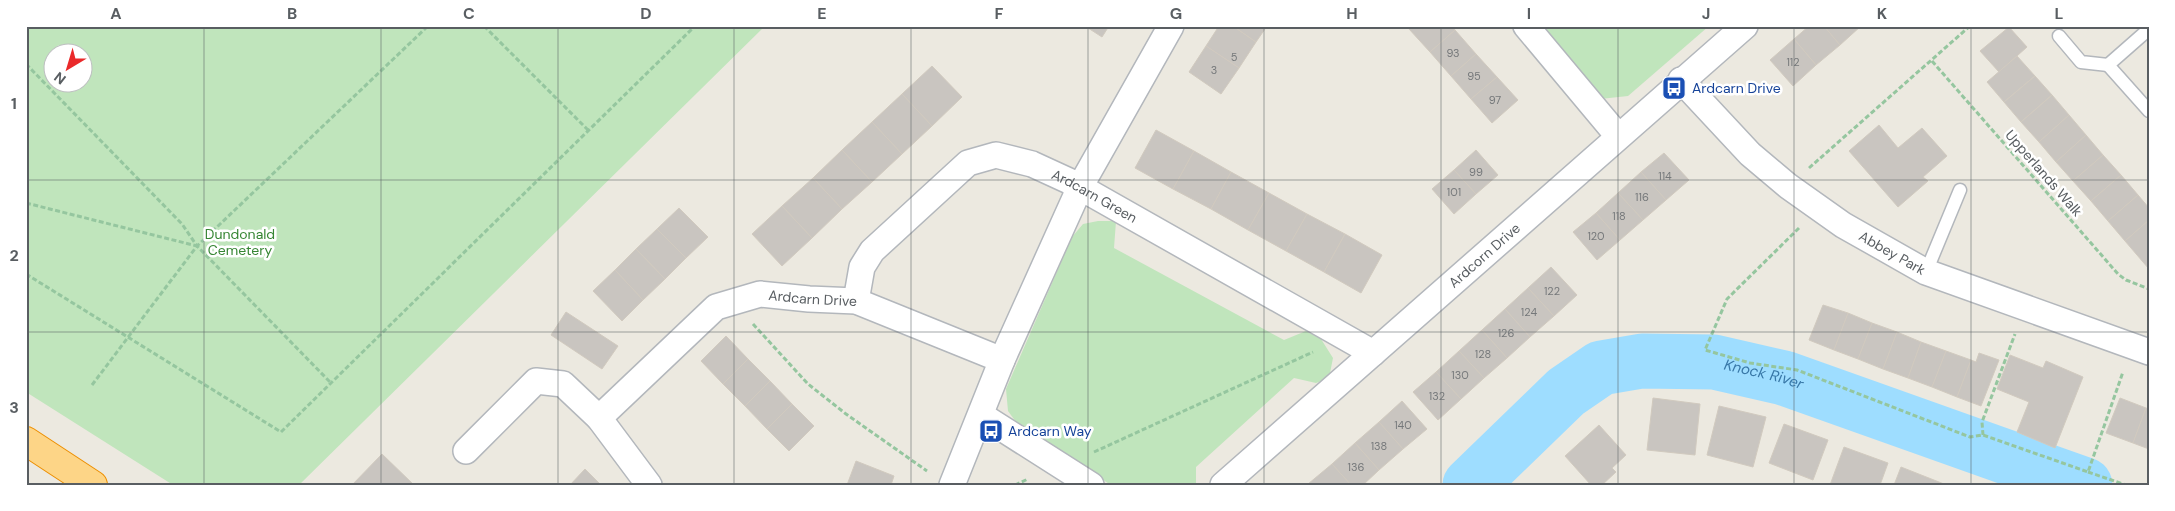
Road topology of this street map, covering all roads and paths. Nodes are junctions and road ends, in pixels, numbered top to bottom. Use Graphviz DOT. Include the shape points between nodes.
graph roads {
  1 [pos="428,26"];
  2 [pos="484,26"];
  3 [pos="695,26"];
  4 [pos="1171,26"];
  5 [pos="1526,26"];
  6 [pos="1745,26"];
  7 [pos="1970,26"];
  8 [pos="2149,29"];
  9 [pos="2059,36"];
  10 [pos="1932,61"];
  11 [pos="26,64"];
  12 [pos="2108,65"];
  13 [pos="1681,80"];
  14 [pos="2149,111"];
  15 [pos="588,130"];
  16 [pos="1618,136"];
  17 [pos="1788,186"];
  18 [pos="1080,187"];
  19 [pos="1960,190"];
  20 [pos="26,203"];
  21 [pos="1819,208"];
  22 [pos="197,246"];
  23 [pos="1926,272"];
  24 [pos="26,274"];
  25 [pos="2149,288"];
  26 [pos="856,301"];
  27 [pos="732,302"];
  28 [pos="2024,309"];
  29 [pos="128,339"];
  30 [pos="2141,349"];
  31 [pos="1319,350"];
  32 [pos="1373,353"];
  33 [pos="1002,360"];
  34 [pos="330,382"];
  35 [pos="92,385"];
  36 [pos="981,415"];
  37 [pos="599,418"];
  38 [pos="1983,435"];
  39 [pos="26,441"];
  40 [pos="466,451"];
  41 [pos="1058,464"];
  42 [pos="2088,472"];
  43 [pos="941,479"];
  44 [pos="93,485"];
  45 [pos="649,485"];
  46 [pos="1015,485"];
  47 [pos="1091,485"];
  48 [pos="1223,485"];
  49 [pos="2126,485"];
  1 -- 22 [label="path"];
  2 -- 15 [label="path"];
  3 -- 15 [label="path"];
  4 -- 18 [label="street"];
  5 -- 16 [label="street"];
  6 -- 13 [label="street, Ardcorn Drive"];
  7 -- 10 [label="path"];
  8 -- 12 [label="lane"];
  9 -- 12 [label="lane" via="2080,62"];
  10 -- 17 [label="path"];
  10 -- 25 [label="path, Upperlands Walk" via="2118,274"];
  11 -- 22 [label="path" via="182,224"];
  12 -- 14 [label="lane"];
  13 -- 16 [label="street, Ardcorn Drive"];
  13 -- 17 [label="street, Abbey Park" via="1750,154"];
  15 -- 34 [label="path"];
  16 -- 32 [label="street, Ardcorn Drive"];
  17 -- 21 [label="street, Abbey Park"];
  18 -- 26 [label="street, Ardcarn Green" via="1032,164 996,155 968,163 872,251 862,267"];
  18 -- 32 [label="street, Ardcarn Green"];
  18 -- 33 [label="street"];
  19 -- 23 [label="lane"];
  20 -- 22 [label="path"];
  21 -- 23 [label="street, Abbey Park"];
  21 -- 38 [label="path" via="1727,299 1705,350 1750,363 1797,370 1970,437"];
  22 -- 29 [label="path"];
  22 -- 34 [label="path"];
  23 -- 28 [label="street, Abbey Park"];
  24 -- 29 [label="path"];
  26 -- 27 [label="street, Ardcarn Drive" via="760,294"];
  26 -- 33 [label="street, Ardcarn Drive"];
  27 -- 37 [label="street, Ardcarn Drive" via="716,307"];
  27 -- 43 [label="path" via="808,384"];
  28 -- 30 [label="street, Abbey Park"];
  28 -- 38 [label="path" via="1982,422"];
  29 -- 34 [label="path" via="282,432"];
  29 -- 35 [label="path"];
  30 -- 42 [label="path"];
  31 -- 41 [label="path" via="1097,451"];
  32 -- 48 [label="street, Ardcorn Drive"];
  33 -- 36 [label="street"];
  36 -- 41 [label="street"];
  36 -- 43 [label="street"];
  37 -- 40 [label="street" via="563,384 536,381"];
  37 -- 45 [label="street"];
  38 -- 42 [label="path"];
  39 -- 44 [label="highway"];
  41 -- 46 [label="path"];
  41 -- 47 [label="street"];
  42 -- 49 [label="path"];
}
